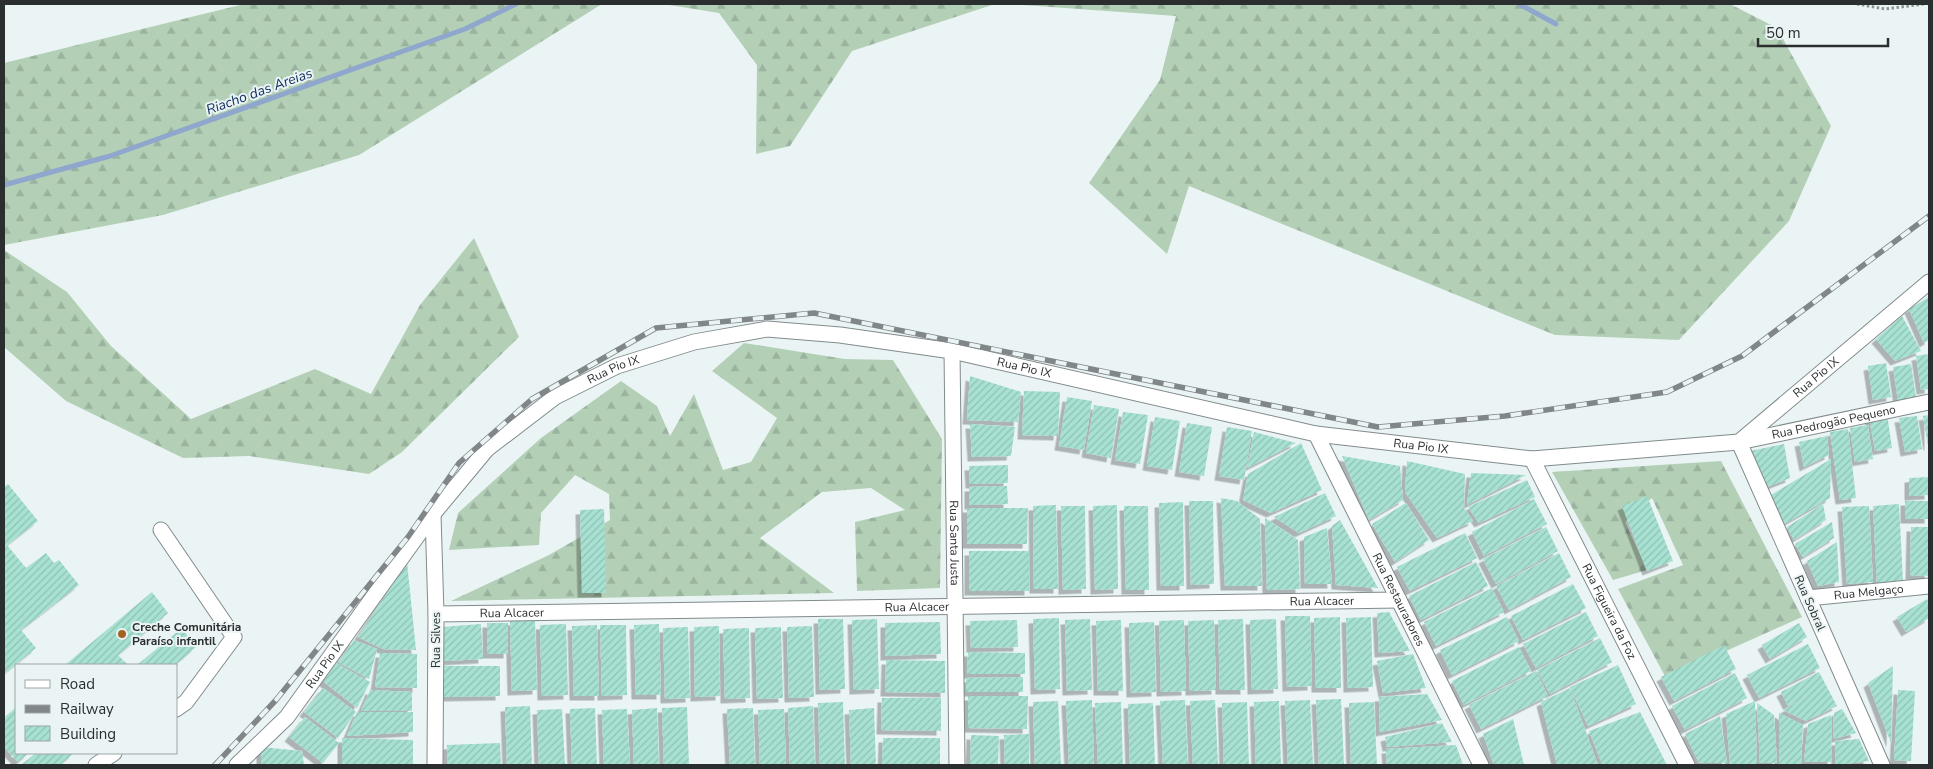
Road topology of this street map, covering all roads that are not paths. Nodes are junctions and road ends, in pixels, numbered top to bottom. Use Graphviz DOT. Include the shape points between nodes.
graph roads {
  1 [pos="1929,282"];
  2 [pos="952,350"];
  3 [pos="1929,402"];
  4 [pos="1316,434"];
  5 [pos="1739,442"];
  6 [pos="1532,459"];
  7 [pos="433,514"];
  8 [pos="161,530"];
  9 [pos="1929,586"];
  10 [pos="1808,598"];
  11 [pos="1399,600"];
  12 [pos="955,607"];
  13 [pos="436,614"];
  14 [pos="178,708"];
  15 [pos="112,754"];
  16 [pos="96,765"];
  17 [pos="238,765"];
  18 [pos="435,765"];
  19 [pos="957,765"];
  20 [pos="1481,765"];
  21 [pos="1687,765"];
  22 [pos="1882,765"];
  1 -- 5 [label="street, Rua Pio IX"];
  2 -- 4 [label="street, Rua Pio IX"];
  2 -- 7 [label="street, Rua Pio IX" via="767,329 694,342 617,366 555,397 487,449"];
  2 -- 12 [label="street, Rua Santa Justa"];
  3 -- 5 [label="street, Rua Pedrogão Pequeno"];
  4 -- 6 [label="street, Rua Pio IX"];
  4 -- 11 [label="street, Rua Restauradores"];
  5 -- 6 [label="street, Rua Pio IX"];
  5 -- 10 [label="street, Rua Sobral"];
  6 -- 21 [label="street, Rua Figueira da Foz"];
  7 -- 13 [label="street, Rua Silves"];
  7 -- 17 [label="street, Rua Pio IX" via="287,717"];
  8 -- 14 [label="street" via="234,637 186,702"];
  9 -- 10 [label="street, Rua Melgaço"];
  10 -- 22 [label="street, Rua Sobral"];
  11 -- 12 [label="street, Rua Alcacer"];
  11 -- 20 [label="street, Rua Restauradores"];
  12 -- 13 [label="street, Rua Alcacer"];
  12 -- 19 [label="street, Rua Santa Justa"];
  13 -- 18 [label="street, Rua Silves"];
  15 -- 16 [label="street"];
}
